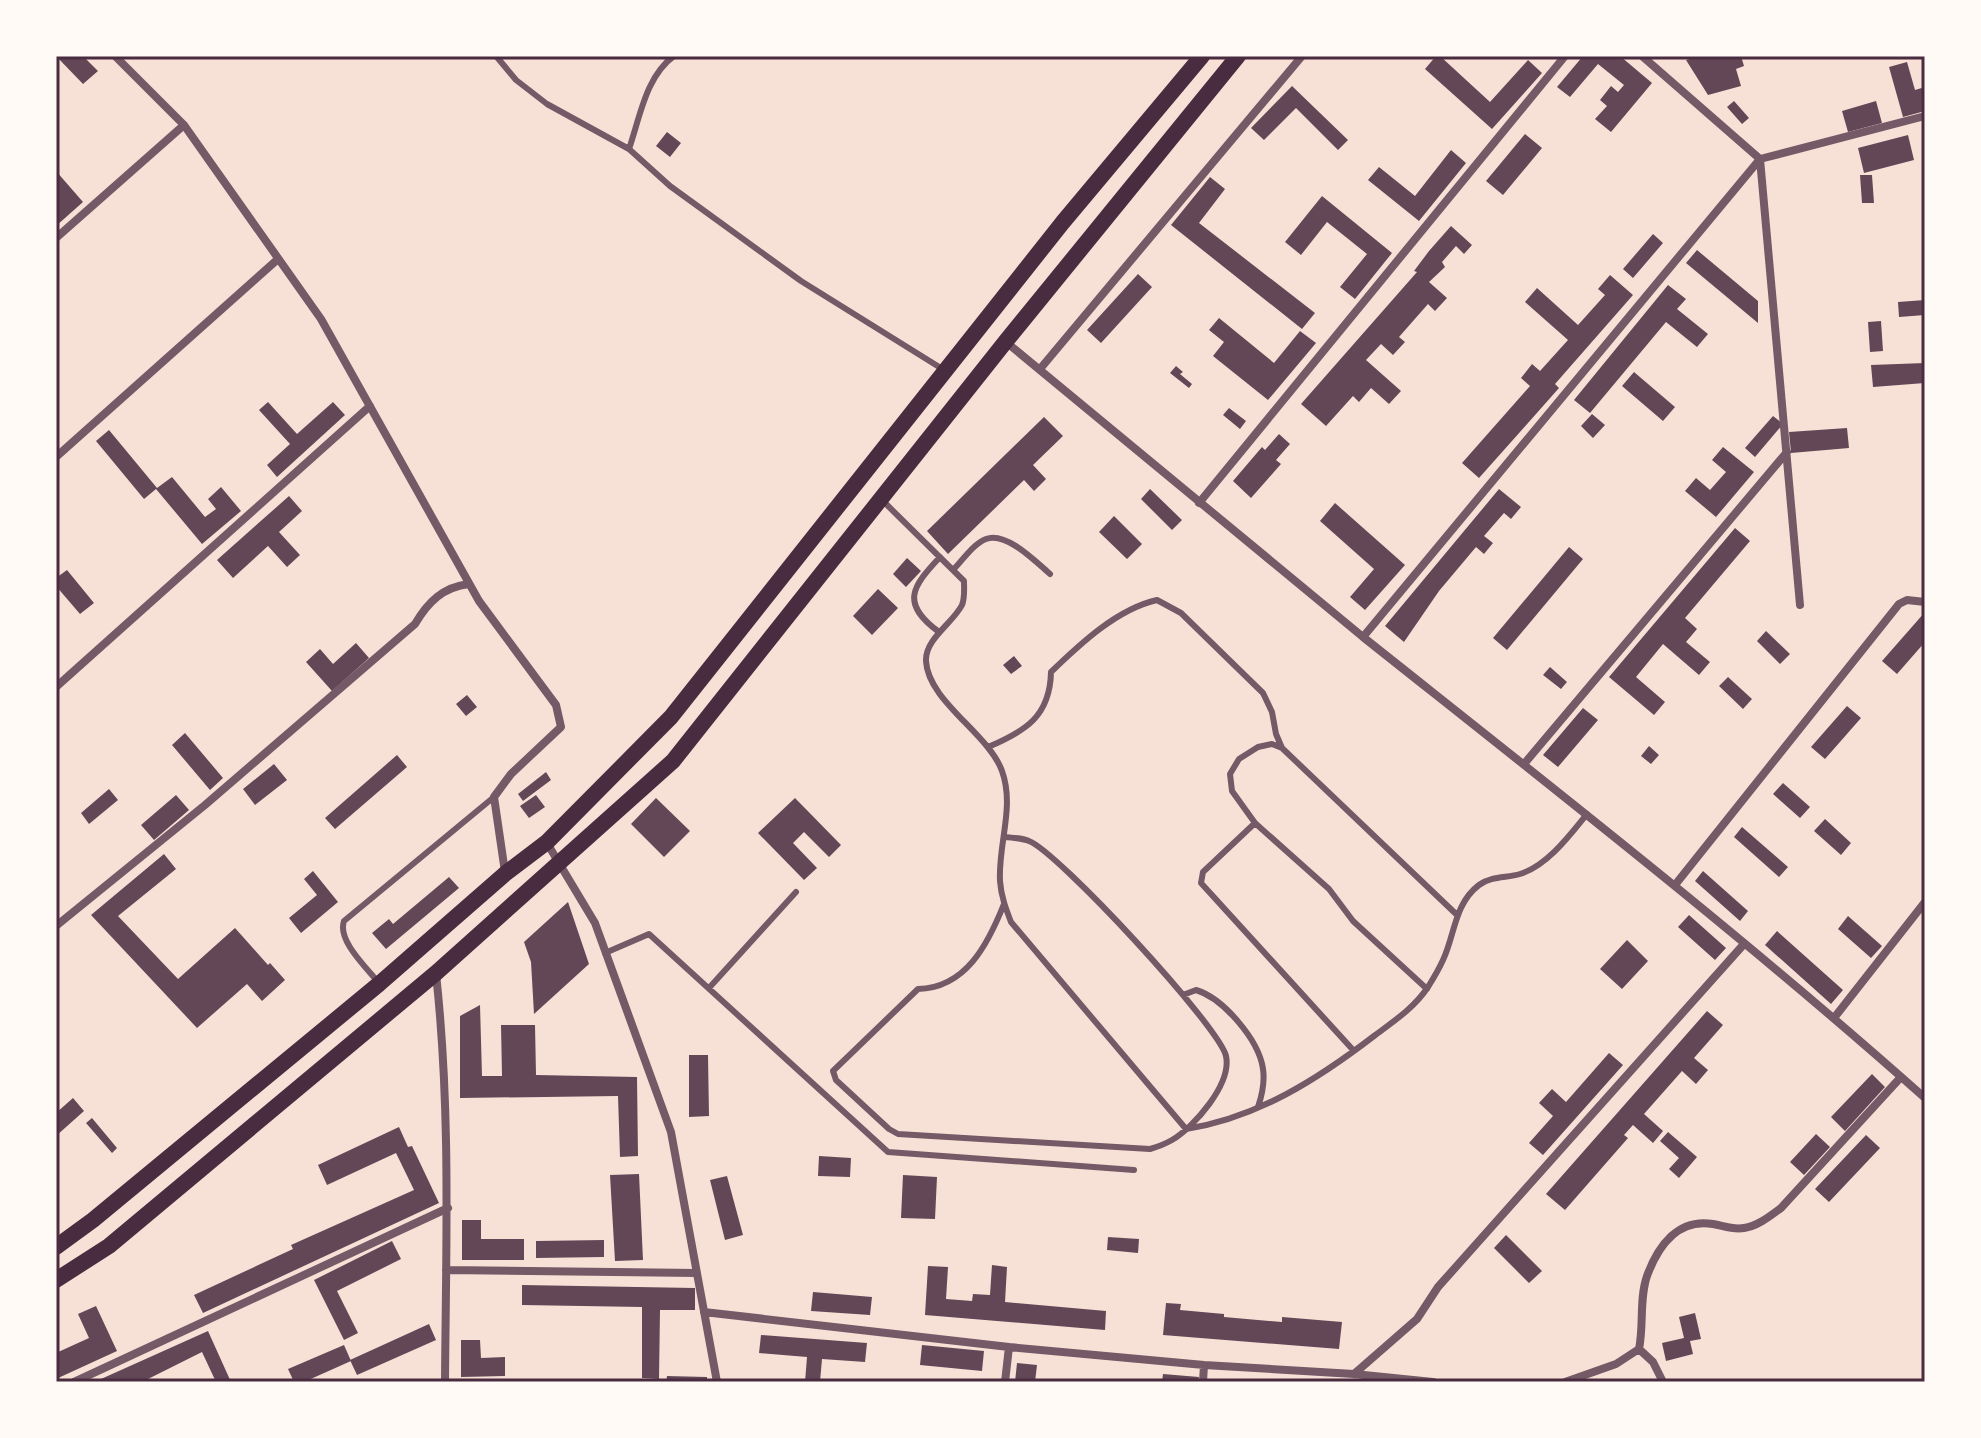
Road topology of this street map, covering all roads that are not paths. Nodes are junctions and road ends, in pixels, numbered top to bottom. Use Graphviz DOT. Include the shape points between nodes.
graph roads {
  1 [pos="115,56"];
  2 [pos="496,56"];
  3 [pos="674,56"];
  4 [pos="1202,56"];
  5 [pos="1238,56"];
  6 [pos="1302,56"];
  7 [pos="1565,56"];
  8 [pos="1642,56"];
  9 [pos="1925,116"];
  10 [pos="184,125"];
  11 [pos="629,149"];
  12 [pos="1760,159"];
  13 [pos="56,238"];
  14 [pos="278,259"];
  15 [pos="1006,341"];
  16 [pos="1040,369"];
  17 [pos="944,370"];
  18 [pos="370,406"];
  19 [pos="1787,452"];
  20 [pos="56,457"];
  21 [pos="880,498"];
  22 [pos="1199,503"];
  23 [pos="940,557"];
  24 [pos="953,570"];
  25 [pos="1050,574"];
  26 [pos="469,584"];
  27 [pos="1925,602"];
  28 [pos="1800,605"];
  29 [pos="939,632"];
  30 [pos="1363,637"];
  31 [pos="56,687"];
  32 [pos="988,747"];
  33 [pos="1282,748"];
  34 [pos="1524,764"];
  35 [pos="494,797"];
  36 [pos="1587,814"];
  37 [pos="1255,823"];
  38 [pos="1005,837"];
  39 [pos="547,842"];
  40 [pos="559,862"];
  41 [pos="506,873"];
  42 [pos="1675,885"];
  43 [pos="796,892"];
  44 [pos="1925,902"];
  45 [pos="1004,904"];
  46 [pos="1456,914"];
  47 [pos="56,926"];
  48 [pos="1744,944"];
  49 [pos="605,953"];
  50 [pos="436,973"];
  51 [pos="379,984"];
  52 [pos="709,988"];
  53 [pos="1427,989"];
  54 [pos="1183,995"];
  55 [pos="1834,1018"];
  56 [pos="1354,1051"];
  57 [pos="1901,1077"];
  58 [pos="1925,1098"];
  59 [pos="1258,1107"];
  60 [pos="1186,1129"];
  61 [pos="1134,1170"];
  62 [pos="448,1208"];
  63 [pos="56,1247"];
  64 [pos="446,1270"];
  65 [pos="697,1273"];
  66 [pos="56,1280"];
  67 [pos="704,1312"];
  68 [pos="1009,1347"];
  69 [pos="1639,1349"];
  70 [pos="1204,1365"];
  71 [pos="1354,1374"];
  72 [pos="74,1382"];
  73 [pos="445,1382"];
  74 [pos="717,1382"];
  75 [pos="1005,1382"];
  76 [pos="1203,1382"];
  77 [pos="1433,1382"];
  78 [pos="1565,1382"];
  79 [pos="1663,1382"];
  1 -- 10 [label="street"];
  2 -- 11 [label="lane" via="547,104"];
  3 -- 11 [label="lane" via="652,80"];
  4 -- 17 [label="main road"];
  5 -- 15 [label="main road"];
  6 -- 16 [label="street"];
  7 -- 22 [label="street"];
  8 -- 12 [label="street"];
  9 -- 12 [label="street"];
  10 -- 13 [label="street"];
  10 -- 14 [label="street"];
  11 -- 17 [label="lane" via="670,186 801,281"];
  12 -- 19 [label="street"];
  12 -- 30 [label="street"];
  14 -- 18 [label="street" via="321,319"];
  14 -- 20 [label="street"];
  15 -- 16 [label="street"];
  15 -- 21 [label="main road"];
  16 -- 22 [label="street"];
  17 -- 39 [label="main road" via="671,717"];
  18 -- 26 [label="street"];
  18 -- 31 [label="street"];
  19 -- 28 [label="street"];
  19 -- 34 [label="street"];
  21 -- 23 [label="lane"];
  21 -- 40 [label="main road" via="673,761"];
  22 -- 30 [label="street"];
  23 -- 24 [label="lane"];
  23 -- 29 [label="lane" via="918,582 914,596 916,609"];
  24 -- 25 [label="lane" via="986,538 998,537"];
  24 -- 29 [label="lane" via="964,581 962,605"];
  26 -- 35 [label="street" via="556,705 561,727"];
  26 -- 47 [label="street" via="454,586 425,606 415,624"];
  27 -- 42 [label="street" via="1899,604"];
  29 -- 32 [label="lane" via="926,657 929,678"];
  30 -- 34 [label="street"];
  32 -- 33 [label="lane" via="1013,737 1035,719 1050,696 1051,672 1077,647 1115,620 1157,600 1181,613 1263,693"];
  32 -- 38 [label="lane" via="1007,787"];
  33 -- 37 [label="lane" via="1258,747 1239,759 1230,774 1232,791"];
  33 -- 46 [label="lane"];
  34 -- 36 [label="street"];
  35 -- 41 [label="street"];
  35 -- 51 [label="lane" via="344,921 345,939"];
  36 -- 42 [label="street"];
  36 -- 46 [label="lane" via="1540,863 1522,874 1479,885"];
  37 -- 53 [label="lane"];
  37 -- 56 [label="lane" via="1203,872 1201,883"];
  38 -- 45 [label="lane" via="1000,879"];
  38 -- 54 [label="lane" via="1031,841 1075,879"];
  39 -- 40 [label="street"];
  39 -- 41 [label="main road"];
  40 -- 49 [label="street" via="595,923"];
  40 -- 50 [label="main road"];
  41 -- 51 [label="main road"];
  42 -- 48 [label="street"];
  43 -- 52 [label="lane"];
  44 -- 55 [label="street"];
  45 -- 60 [label="lane" via="1011,922"];
  45 -- 60 [label="lane" via="978,957 951,982 918,989 833,1071 836,1080 898,1134 1150,1149"];
  46 -- 53 [label="lane" via="1444,959"];
  48 -- 55 [label="street"];
  48 -- 71 [label="street" via="1438,1287 1417,1319"];
  49 -- 52 [label="lane" via="649,934"];
  49 -- 65 [label="street" via="671,1132"];
  50 -- 62 [label="street"];
  50 -- 66 [label="main road" via="109,1246"];
  51 -- 63 [label="main road"];
  52 -- 61 [label="lane" via="888,1152"];
  53 -- 56 [label="lane" via="1408,1011"];
  54 -- 59 [label="lane" via="1196,990 1210,994 1251,1041 1263,1068"];
  54 -- 60 [label="lane" via="1227,1057 1222,1084"];
  55 -- 57 [label="street"];
  56 -- 59 [label="lane" via="1295,1091"];
  57 -- 58 [label="street"];
  57 -- 69 [label="street" via="1765,1220 1733,1229 1711,1223 1688,1225 1672,1234 1646,1278"];
  59 -- 60 [label="lane" via="1219,1124"];
  62 -- 64 [label="street"];
  62 -- 72 [label="street"];
  64 -- 65 [label="street"];
  64 -- 73 [label="street"];
  65 -- 67 [label="street"];
  67 -- 68 [label="street"];
  67 -- 74 [label="street"];
  68 -- 70 [label="street"];
  68 -- 75 [label="street"];
  69 -- 78 [label="street" via="1616,1364"];
  69 -- 79 [label="street"];
  70 -- 71 [label="street"];
  70 -- 76 [label="street"];
  71 -- 77 [label="street"];
}
